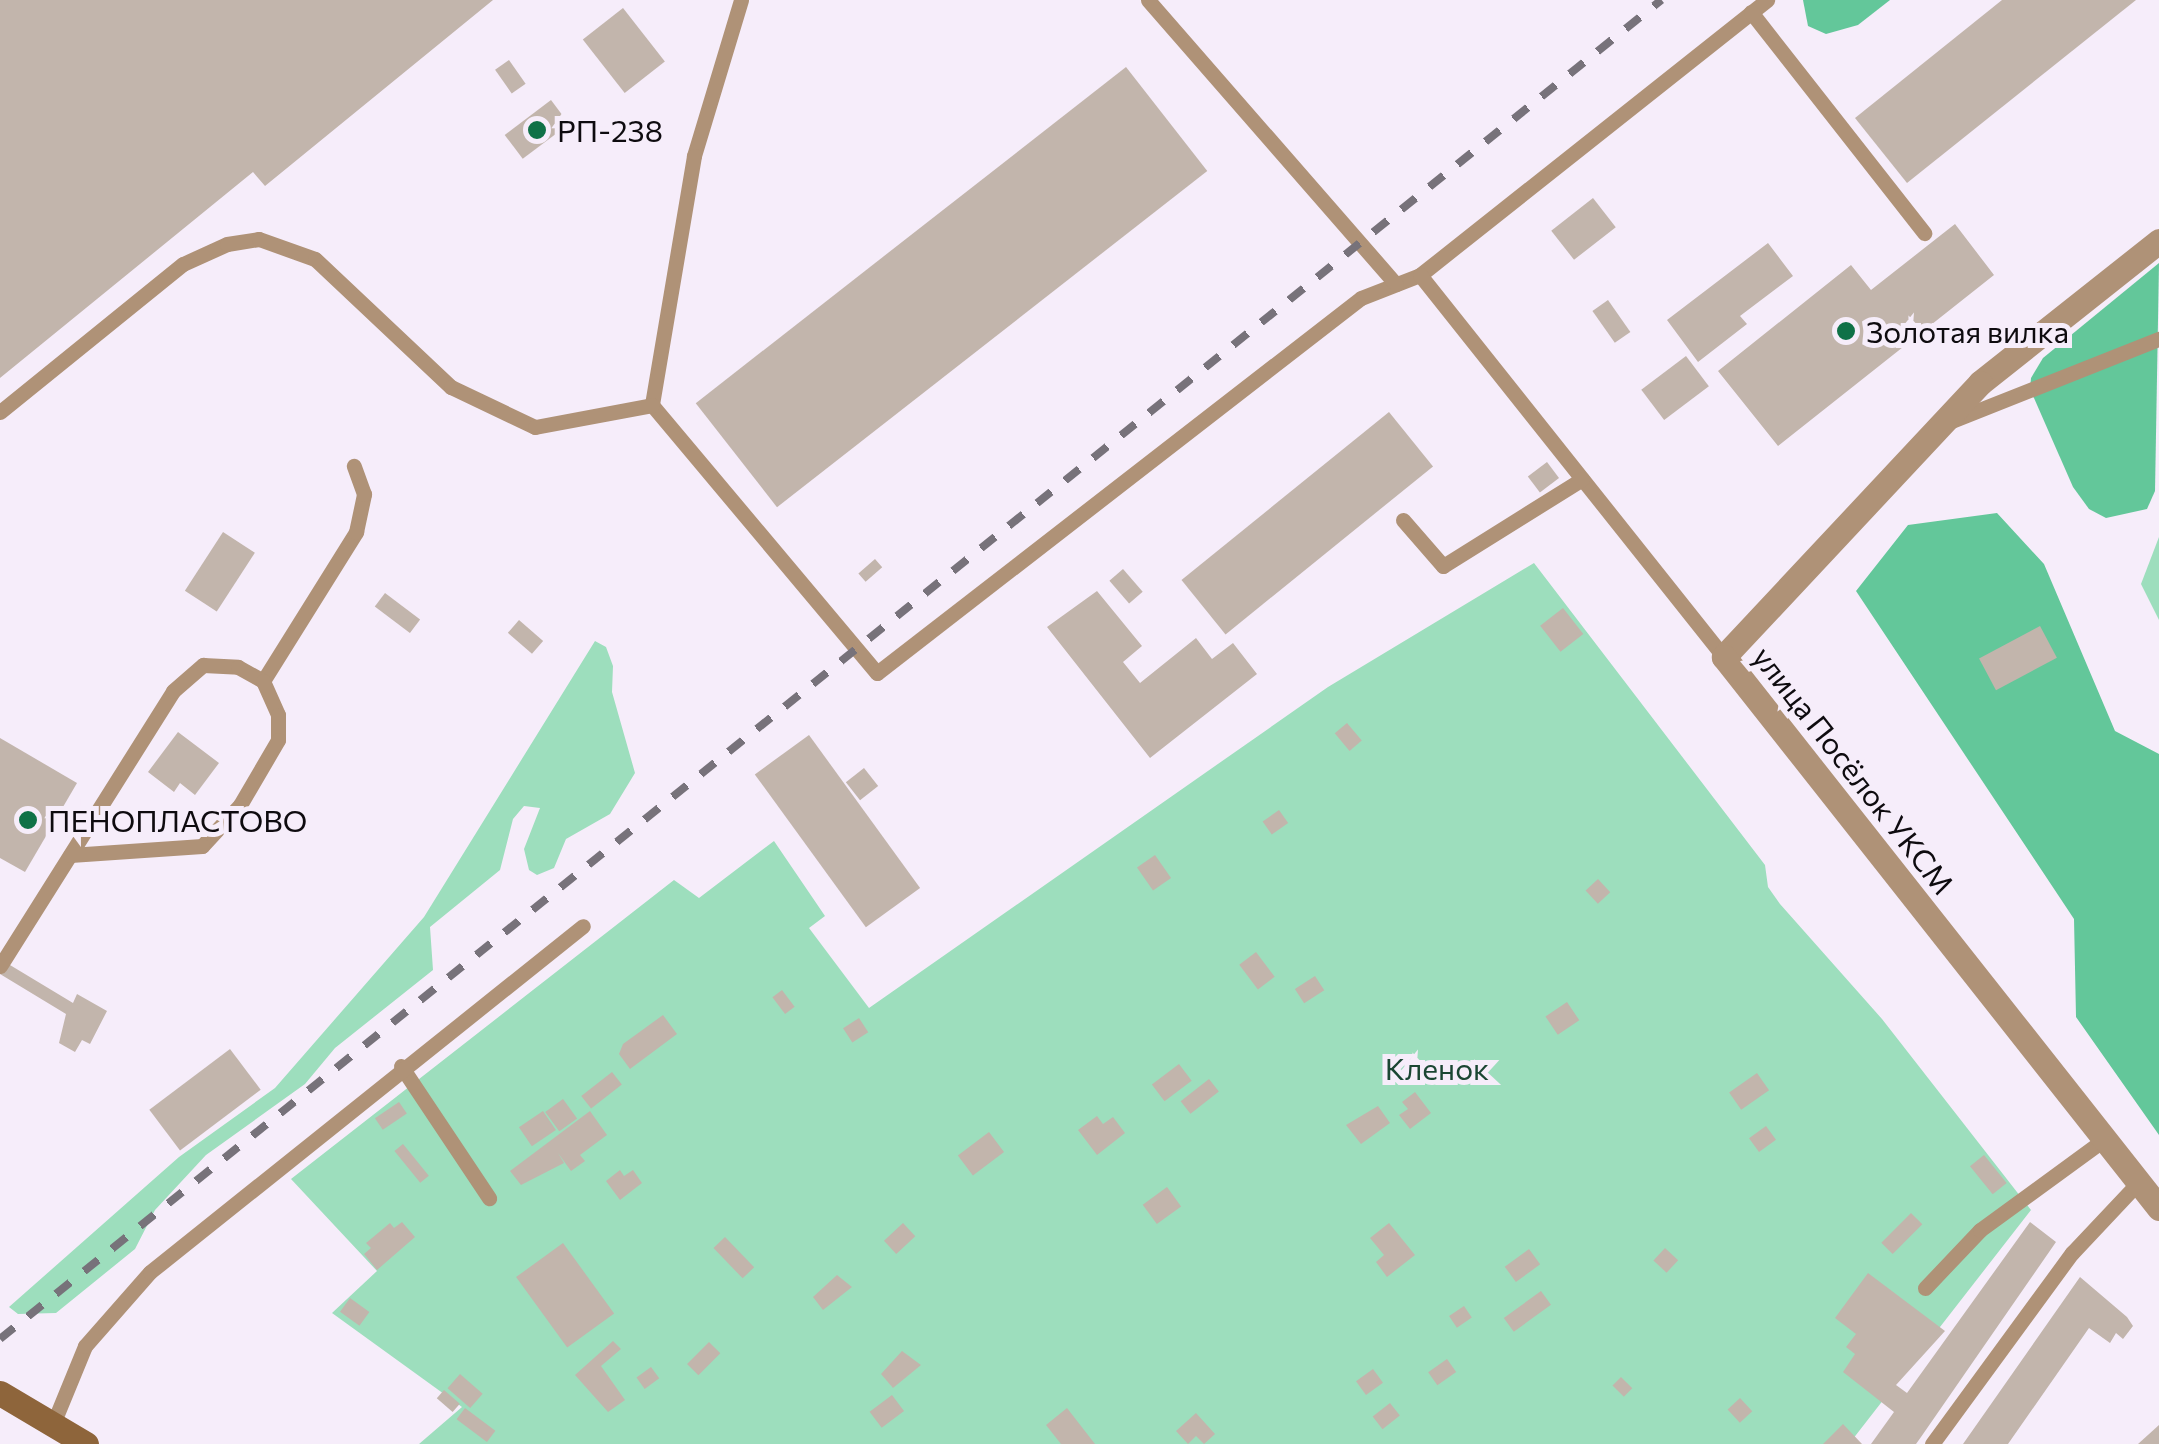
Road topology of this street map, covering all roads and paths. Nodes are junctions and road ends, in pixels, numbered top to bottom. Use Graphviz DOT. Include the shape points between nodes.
graph roads {
  1 [pos="742,0"];
  2 [pos="1148,0"];
  3 [pos="1767,0"];
  4 [pos="1752,12"];
  5 [pos="1924,234"];
  6 [pos="2159,242"];
  7 [pos="1420,275"];
  8 [pos="1396,284"];
  9 [pos="2159,339"];
  10 [pos="652,406"];
  11 [pos="0,412"];
  12 [pos="1945,424"];
  13 [pos="354,466"];
  14 [pos="1582,478"];
  15 [pos="1403,520"];
  16 [pos="1724,657"];
  17 [pos="263,681"];
  18 [pos="70,856"];
  19 [pos="583,926"];
  20 [pos="0,966"];
  21 [pos="401,1066"];
  22 [pos="2104,1139"];
  23 [pos="2139,1182"];
  24 [pos="489,1198"];
  25 [pos="2159,1208"];
  26 [pos="1925,1288"];
  27 [pos="0,1393"];
  28 [pos="53,1424"];
  29 [pos="86,1444"];
  30 [pos="1932,1444"];
  1 -- 10 [label="lane" via="694,156"];
  2 -- 8 [label="lane"];
  3 -- 4 [label="lane"];
  4 -- 5 [label="lane"];
  4 -- 7 [label="lane"];
  6 -- 12 [label="street, улица Посёлок УКСМ" via="1980,383"];
  7 -- 8 [label="lane"];
  7 -- 14 [label="lane"];
  8 -- 10 [label="lane" via="1361,298 877,673"];
  9 -- 12 [label="lane"];
  10 -- 11 [label="lane" via="535,427 451,387 315,259 259,240 227,244 182,264"];
  12 -- 16 [label="street, улица Посёлок УКСМ"];
  13 -- 17 [label="lane" via="364,494 356,532"];
  14 -- 15 [label="lane" via="1443,566"];
  14 -- 16 [label="lane"];
  16 -- 22 [label="street, улица Посёлок УКСМ"];
  17 -- 18 [label="lane" via="238,667 202,665 173,690"];
  17 -- 18 [label="lane" via="278,715 278,740 240,804 202,846"];
  18 -- 20 [label="lane"];
  19 -- 21 [label="lane"];
  21 -- 24 [label="lane"];
  21 -- 28 [label="lane" via="150,1272 86,1346"];
  22 -- 23 [label="street, улица Посёлок УКСМ"];
  22 -- 26 [label="lane" via="1980,1230"];
  23 -- 25 [label="street, улица Посёлок УКСМ"];
  23 -- 30 [label="lane" via="2072,1253"];
  27 -- 28 [label="main road"];
  28 -- 29 [label="main road"];
}
